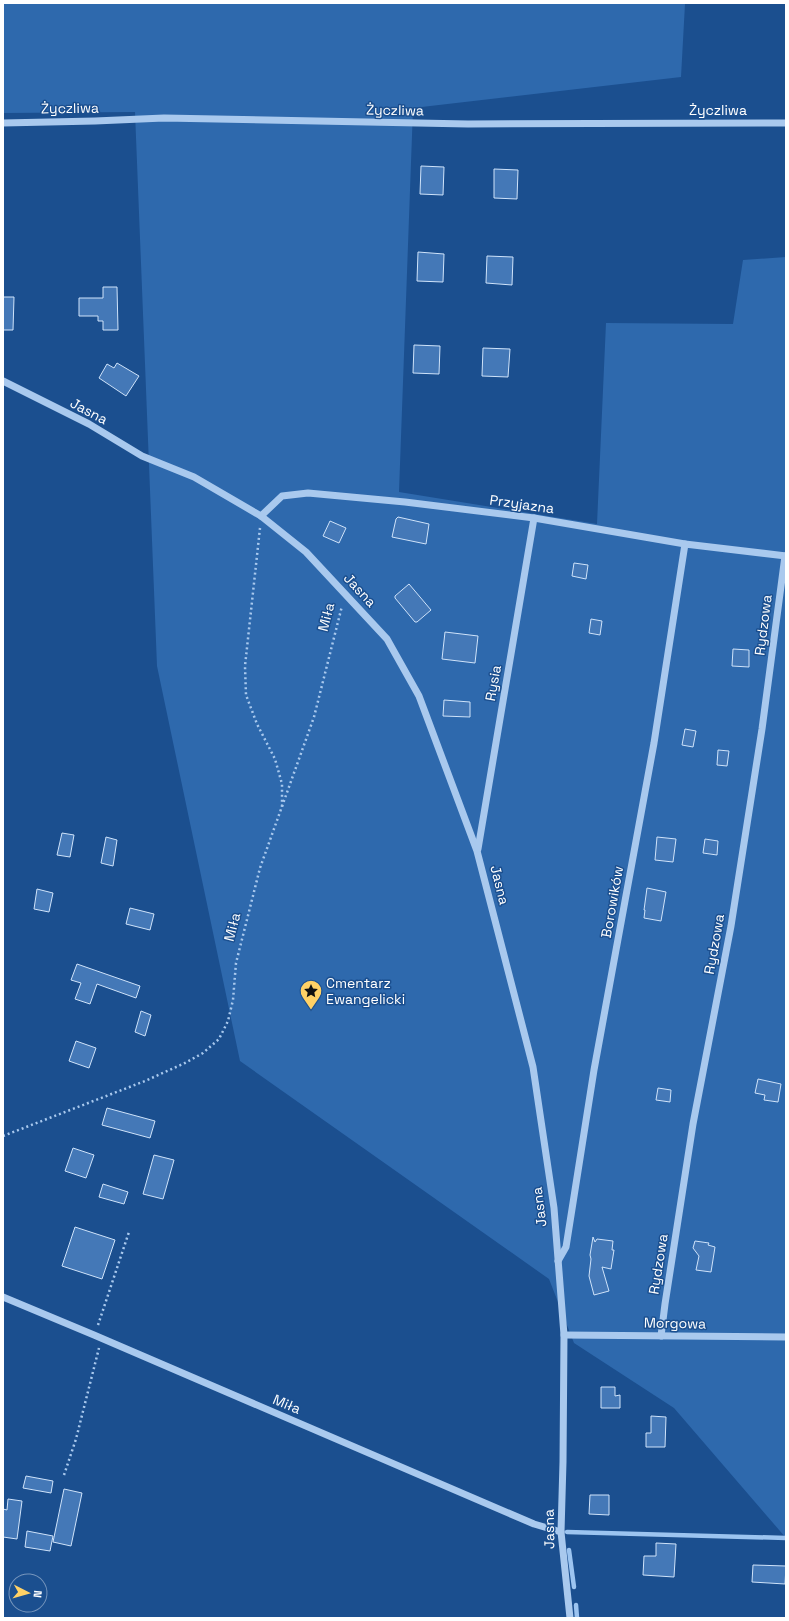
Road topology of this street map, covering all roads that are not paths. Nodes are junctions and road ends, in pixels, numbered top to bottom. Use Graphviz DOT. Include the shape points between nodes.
graph roads {
  1 [pos="3,122"];
  2 [pos="786,123"];
  3 [pos="3,381"];
  4 [pos="261,516"];
  5 [pos="534,518"];
  6 [pos="685,544"];
  7 [pos="785,556"];
  8 [pos="477,851"];
  9 [pos="558,1262"];
  10 [pos="3,1297"];
  11 [pos="564,1335"];
  12 [pos="662,1336"];
  13 [pos="786,1337"];
  14 [pos="561,1532"];
  15 [pos="570,1618"];
  1 -- 2 [label="street, Życzliwa" via="164,118 468,124"];
  3 -- 4 [label="street, Jasna" via="89,424 142,456 194,476"];
  4 -- 5 [label="street, Przyjazna" via="282,496 308,492"];
  4 -- 8 [label="street, Jasna" via="306,552 387,639 419,696"];
  5 -- 6 [label="street, Przyjazna"];
  5 -- 8 [label="street, Rysia"];
  6 -- 7 [label="street, Przyjazna"];
  6 -- 9 [label="street, Borowików" via="654,744 594,1070 566,1247"];
  7 -- 12 [label="street, Rydzowa" via="762,729 731,926 693,1124"];
  8 -- 9 [label="street, Jasna" via="533,1067 554,1208"];
  9 -- 11 [label="street, Jasna"];
  10 -- 14 [label="street, Miła" via="534,1524"];
  11 -- 12 [label="street, Morgowa"];
  11 -- 14 [label="street, Jasna"];
  12 -- 13 [label="street, Morgowa"];
  14 -- 15 [label="street, Jasna"];
}
